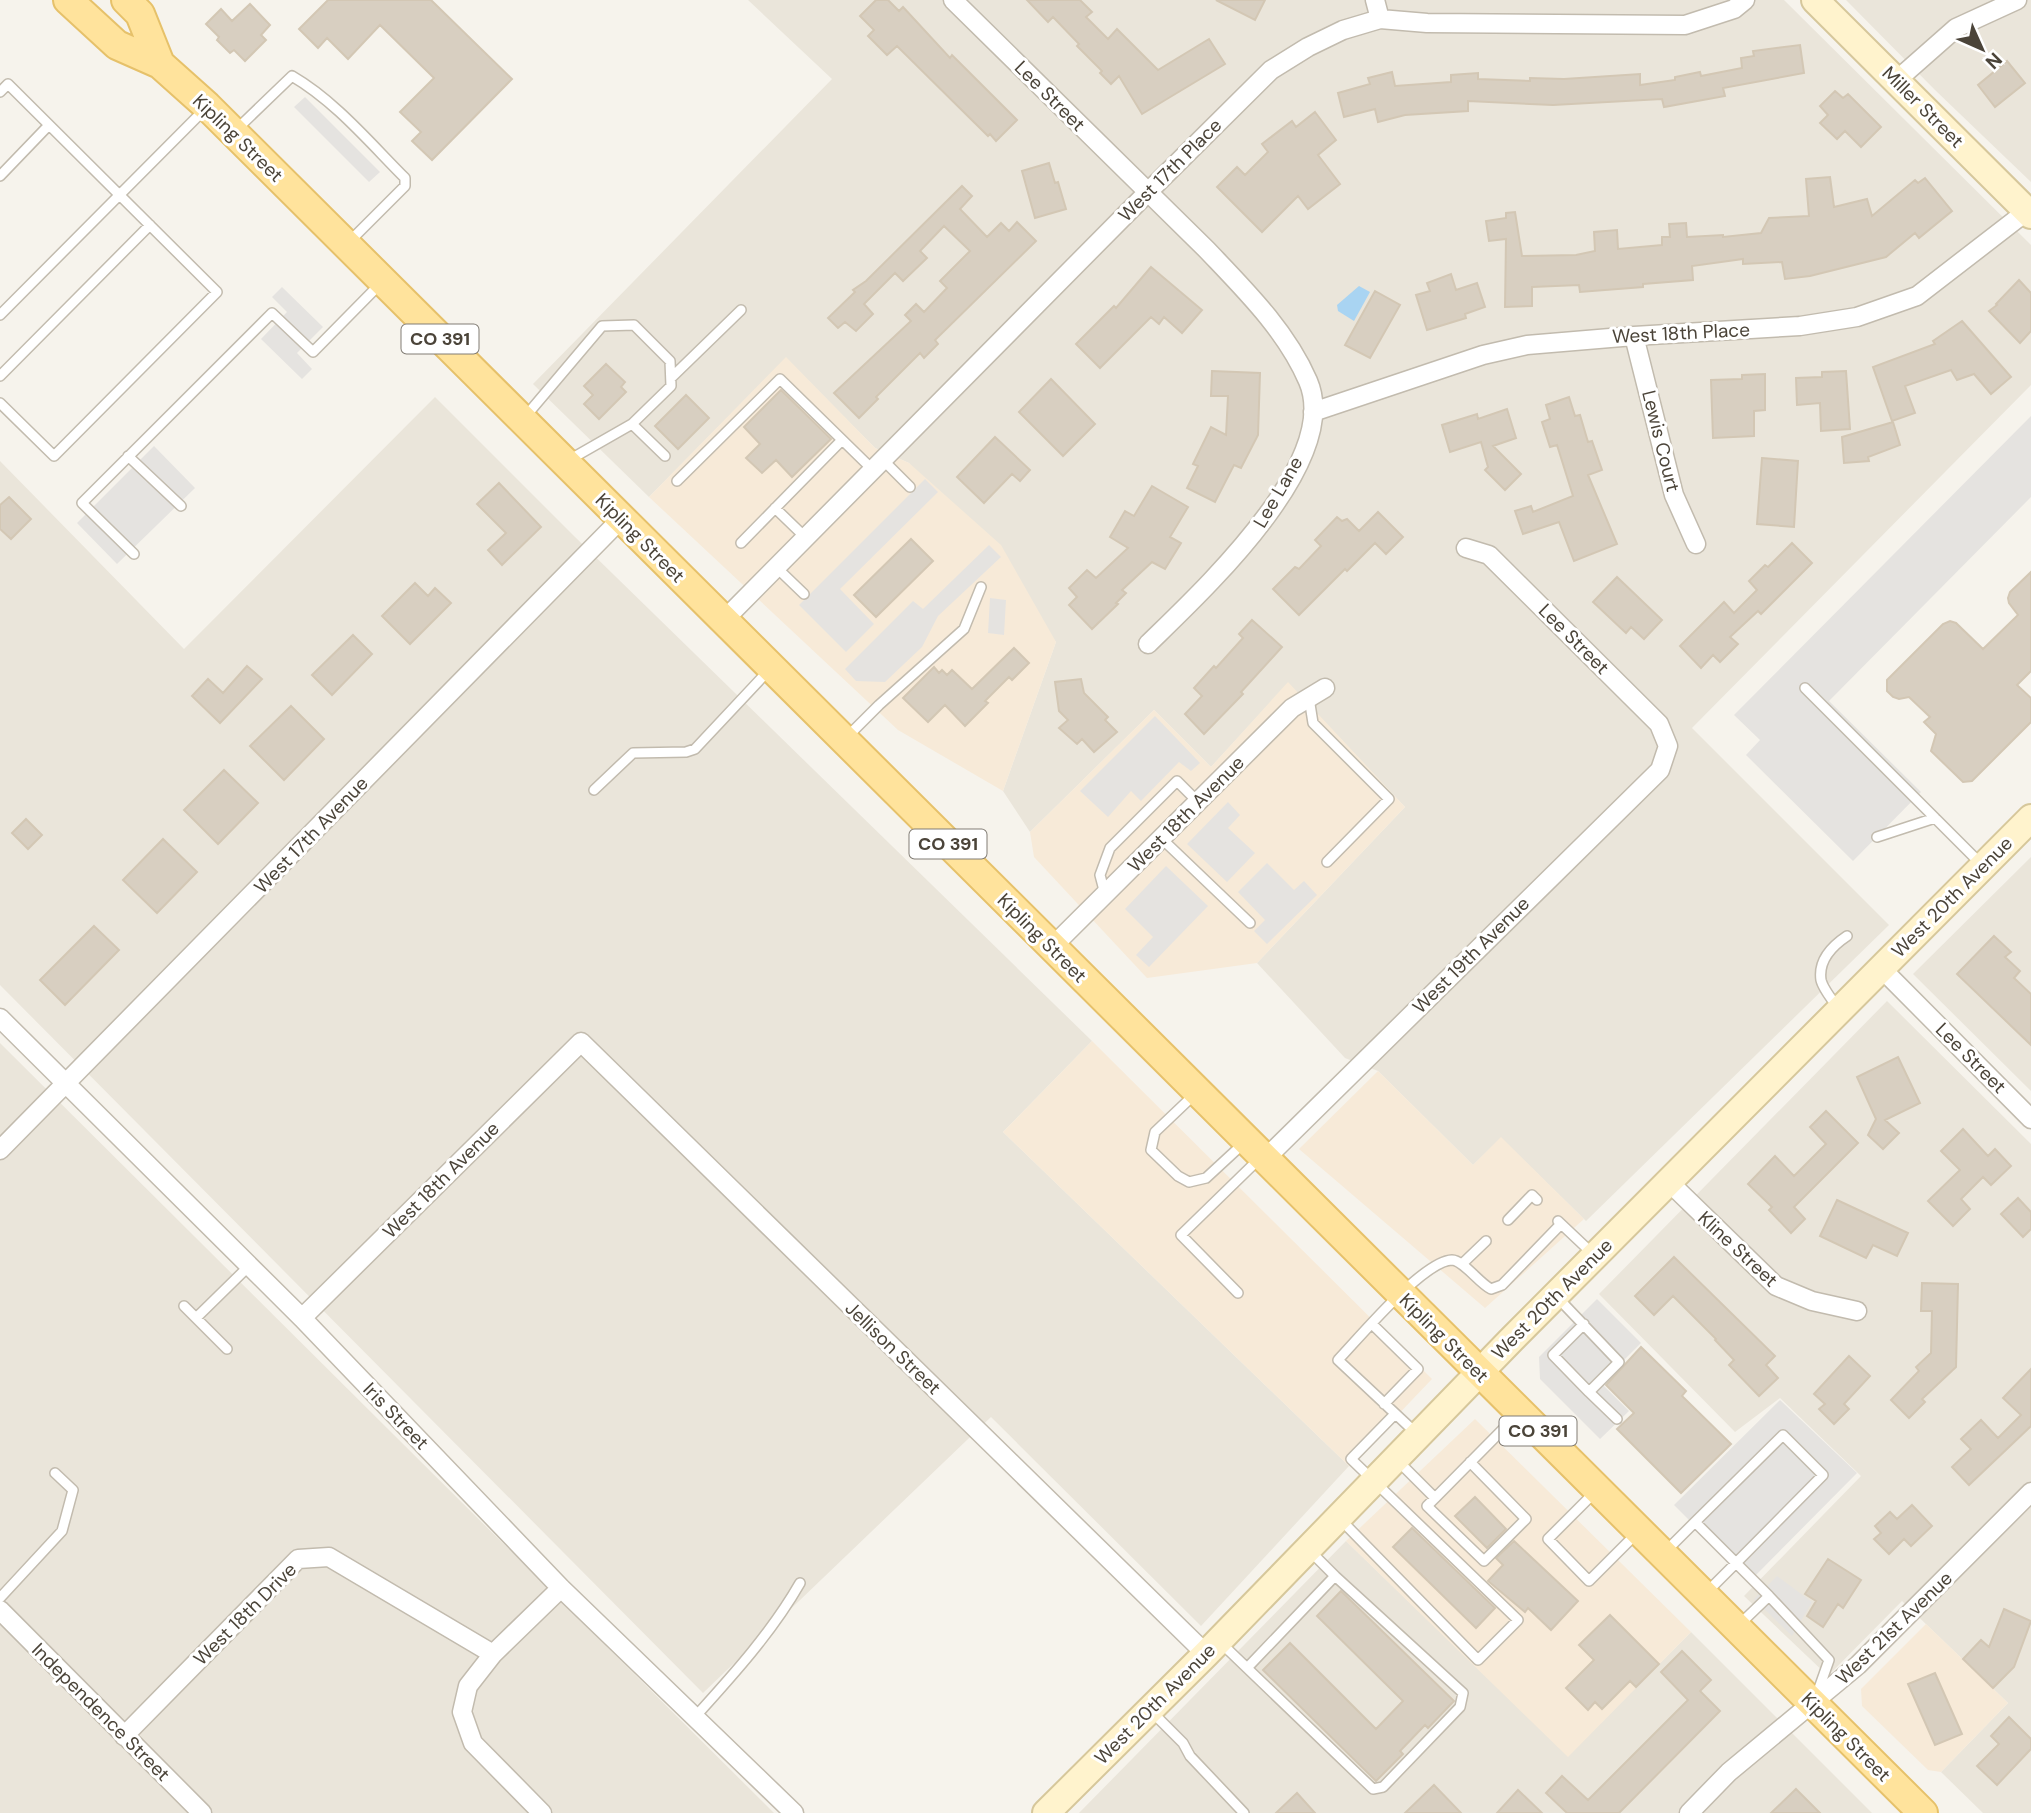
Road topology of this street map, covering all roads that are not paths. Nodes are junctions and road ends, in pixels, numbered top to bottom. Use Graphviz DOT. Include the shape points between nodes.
graph roads {
  1 [pos="68,0"];
  2 [pos="108,0"];
  3 [pos="126,0"];
  4 [pos="953,0"];
  5 [pos="1375,0"];
  6 [pos="1745,0"];
  7 [pos="1815,0"];
  8 [pos="2017,0"];
  9 [pos="1380,19"];
  10 [pos="149,37"];
  11 [pos="160,64"];
  12 [pos="1897,80"];
  13 [pos="0,92"];
  14 [pos="207,106"];
  15 [pos="49,125"];
  16 [pos="233,132"];
  17 [pos="0,176"];
  18 [pos="1147,193"];
  19 [pos="120,195"];
  20 [pos="2029,213"];
  21 [pos="150,225"];
  22 [pos="346,245"];
  23 [pos="382,281"];
  24 [pos="741,310"];
  25 [pos="0,315"];
  26 [pos="1634,336"];
  27 [pos="0,376"];
  28 [pos="671,378"];
  29 [pos="0,403"];
  30 [pos="1313,412"];
  31 [pos="522,421"];
  32 [pos="632,424"];
  33 [pos="842,440"];
  34 [pos="128,456"];
  35 [pos="665,456"];
  36 [pos="564,462"];
  37 [pos="878,465"];
  38 [pos="677,481"];
  39 [pos="910,486"];
  40 [pos="181,506"];
  41 [pos="775,508"];
  42 [pos="621,519"];
  43 [pos="806,538"];
  44 [pos="741,543"];
  45 [pos="1696,544"];
  46 [pos="1466,548"];
  47 [pos="134,554"];
  48 [pos="777,568"];
  49 [pos="981,587"];
  50 [pos="804,594"];
  51 [pos="724,620"];
  52 [pos="1148,644"];
  53 [pos="771,667"];
  54 [pos="1325,688"];
  55 [pos="1805,688"];
  56 [pos="1309,697"];
  57 [pos="844,740"];
  58 [pos="1668,746"];
  59 [pos="594,790"];
  60 [pos="1198,802"];
  61 [pos="1935,818"];
  62 [pos="2031,818"];
  63 [pos="1877,837"];
  64 [pos="1161,838"];
  65 [pos="1327,862"];
  66 [pos="1983,866"];
  67 [pos="1105,894"];
  68 [pos="1250,923"];
  69 [pos="1847,936"];
  70 [pos="1052,947"];
  71 [pos="1881,968"];
  72 [pos="1840,1010"];
  73 [pos="0,1018"];
  74 [pos="581,1042"];
  75 [pos="66,1084"];
  76 [pos="1198,1092"];
  77 [pos="2031,1119"];
  78 [pos="0,1150"];
  79 [pos="1258,1152"];
  80 [pos="1669,1182"];
  81 [pos="1537,1200"];
  82 [pos="1507,1220"];
  83 [pos="1486,1241"];
  84 [pos="1595,1256"];
  85 [pos="1462,1264"];
  86 [pos="249,1266"];
  87 [pos="1238,1293"];
  88 [pos="1401,1295"];
  89 [pos="1556,1296"];
  90 [pos="184,1306"];
  91 [pos="1857,1311"];
  92 [pos="196,1318"];
  93 [pos="302,1318"];
  94 [pos="1372,1324"];
  95 [pos="1584,1324"];
  96 [pos="227,1349"];
  97 [pos="1479,1372"];
  98 [pos="1589,1392"];
  99 [pos="1384,1404"];
  100 [pos="1520,1413"];
  101 [pos="1395,1414"];
  102 [pos="1617,1419"];
  103 [pos="1418,1435"];
  104 [pos="1396,1458"];
  105 [pos="1470,1462"];
  106 [pos="55,1473"];
  107 [pos="1373,1481"];
  108 [pos="1597,1489"];
  109 [pos="2031,1492"];
  110 [pos="1435,1497"];
  111 [pos="1338,1518"];
  112 [pos="1695,1522"];
  113 [pos="1639,1531"];
  114 [pos="1307,1549"];
  115 [pos="1662,1554"];
  116 [pos="1736,1563"];
  117 [pos="1335,1576"];
  118 [pos="800,1583"];
  119 [pos="561,1588"];
  120 [pos="1704,1595"];
  121 [pos="1769,1596"];
  122 [pos="0,1598"];
  123 [pos="0,1610"];
  124 [pos="1736,1627"];
  125 [pos="1212,1648"];
  126 [pos="494,1654"];
  127 [pos="1247,1668"];
  128 [pos="1813,1704"];
  129 [pos="1150,1710"];
  130 [pos="695,1717"];
  131 [pos="124,1736"];
  132 [pos="1914,1810"];
  133 [pos="202,1813"];
  134 [pos="542,1813"];
  135 [pos="794,1813"];
  136 [pos="1046,1813"];
  137 [pos="1244,1813"];
  138 [pos="1689,1813"];
  1 -- 11 [label="main road, Kipling Street / CO 391" via="117,45"];
  2 -- 10 [label="main road"];
  3 -- 10 [label="main road, Kipling Street / CO 391" via="140,14"];
  4 -- 18 [label="street, Lee Street"];
  5 -- 9 [label="street"];
  6 -- 9 [label="street, West 17th Place" via="1734,9 1685,25"];
  7 -- 12 [label="street, Miller Street"];
  8 -- 12 [label="street" via="1956,28"];
  9 -- 18 [label="street, West 17th Place" via="1343,30 1272,70"];
  10 -- 11 [label="main road, Kipling Street / CO 391"];
  11 -- 14 [label="main road, Kipling Street / CO 391"];
  12 -- 20 [label="street, Miller Street"];
  13 -- 15 [label="lane" via="8,84"];
  14 -- 16 [label="main road, Kipling Street / CO 391"];
  14 -- 19 [label="lane"];
  15 -- 17 [label="lane"];
  15 -- 19 [label="lane"];
  16 -- 22 [label="main road, Kipling Street / CO 391"];
  16 -- 22 [label="lane" via="292,76 324,98 361,134 405,178 405,186"];
  18 -- 30 [label="street, Lee Lane" via="1246,291 1283,338 1309,383"];
  18 -- 37 [label="street, West 17th Place"];
  19 -- 21 [label="lane"];
  19 -- 25 [label="lane"];
  20 -- 26 [label="street, West 18th Place" via="1939,281 1896,305 1800,327"];
  21 -- 27 [label="lane"];
  21 -- 29 [label="lane" via="217,292 54,456"];
  22 -- 23 [label="main road, Kipling Street / CO 391"];
  23 -- 31 [label="main road, Kipling Street / CO 391"];
  23 -- 34 [label="lane" via="313,352 272,313"];
  24 -- 28 [label="lane"];
  26 -- 30 [label="street, West 18th Place" via="1527,345 1483,355"];
  26 -- 45 [label="street, Lewis Court" via="1674,495"];
  28 -- 31 [label="lane" via="670,361 634,325 602,326"];
  28 -- 32 [label="lane" via="671,386"];
  30 -- 52 [label="street, Lee Lane" via="1296,470 1261,526"];
  31 -- 36 [label="main road, Kipling Street / CO 391"];
  32 -- 35 [label="lane"];
  32 -- 36 [label="lane"];
  33 -- 37 [label="lane"];
  33 -- 38 [label="lane" via="779,379"];
  33 -- 41 [label="lane"];
  34 -- 40 [label="lane"];
  34 -- 47 [label="lane" via="82,503"];
  36 -- 42 [label="main road, Kipling Street / CO 391"];
  37 -- 39 [label="lane"];
  37 -- 43 [label="street, West 17th Place"];
  41 -- 43 [label="lane"];
  41 -- 44 [label="lane"];
  42 -- 51 [label="main road, Kipling Street / CO 391"];
  42 -- 75 [label="street, West 17th Avenue"];
  43 -- 48 [label="street, West 17th Place"];
  46 -- 58 [label="street, Lee Street" via="1489,555 1659,724"];
  48 -- 50 [label="lane"];
  48 -- 51 [label="street, West 17th Place"];
  49 -- 57 [label="lane" via="964,629"];
  51 -- 53 [label="main road, Kipling Street / CO 391"];
  53 -- 57 [label="main road, Kipling Street / CO 391"];
  53 -- 59 [label="lane" via="695,749 634,753"];
  54 -- 56 [label="street, West 18th Avenue"];
  55 -- 61 [label="lane"];
  56 -- 60 [label="street, West 18th Avenue" via="1292,708"];
  56 -- 65 [label="lane" via="1312,723 1389,799"];
  57 -- 70 [label="main road, Kipling Street / CO 391"];
  58 -- 79 [label="street, West 19th Avenue" via="1660,770"];
  60 -- 64 [label="street, West 18th Avenue"];
  60 -- 67 [label="lane" via="1177,781 1110,848 1100,875"];
  61 -- 63 [label="lane"];
  61 -- 66 [label="lane"];
  62 -- 66 [label="street, West 20th Avenue"];
  64 -- 67 [label="street, West 18th Avenue"];
  64 -- 68 [label="lane"];
  66 -- 71 [label="street, West 20th Avenue"];
  67 -- 70 [label="street, West 18th Avenue"];
  69 -- 72 [label="lane" via="1832,946 1822,963 1821,982"];
  70 -- 76 [label="main road, Kipling Street / CO 391"];
  71 -- 72 [label="street, West 20th Avenue"];
  71 -- 77 [label="street, Lee Street"];
  72 -- 80 [label="street, West 20th Avenue"];
  73 -- 75 [label="street, Iris Street"];
  74 -- 93 [label="street, West 18th Avenue"];
  74 -- 125 [label="street, Jellison Street"];
  75 -- 78 [label="street, West 17th Avenue"];
  75 -- 86 [label="street, Iris Street"];
  76 -- 79 [label="main road, Kipling Street / CO 391"];
  76 -- 79 [label="lane" via="1155,1132 1152,1150 1178,1176 1189,1182 1206,1178"];
  79 -- 87 [label="lane" via="1181,1235"];
  79 -- 88 [label="main road, Kipling Street / CO 391"];
  80 -- 84 [label="street, West 20th Avenue"];
  80 -- 91 [label="street, Kline Street" via="1776,1286 1792,1295"];
  81 -- 82 [label="lane" via="1532,1195 1519,1213"];
  83 -- 85 [label="lane" via="1478,1255"];
  84 -- 85 [label="lane" via="1559,1222 1491,1289"];
  84 -- 89 [label="street, West 20th Avenue"];
  85 -- 88 [label="lane" via="1452,1260 1429,1268"];
  86 -- 92 [label="lane"];
  86 -- 93 [label="street, Iris Street"];
  88 -- 94 [label="lane"];
  88 -- 97 [label="main road, Kipling Street / CO 391"];
  89 -- 95 [label="lane"];
  89 -- 97 [label="street, West 20th Avenue"];
  90 -- 92 [label="lane"];
  92 -- 96 [label="lane"];
  93 -- 119 [label="street, Iris Street"];
  94 -- 99 [label="lane" via="1418,1369"];
  94 -- 99 [label="lane" via="1338,1360"];
  95 -- 98 [label="lane" via="1619,1362"];
  95 -- 98 [label="lane" via="1553,1355"];
  97 -- 100 [label="main road, Kipling Street / CO 391"];
  97 -- 103 [label="street, West 20th Avenue"];
  98 -- 102 [label="lane"];
  99 -- 101 [label="lane"];
  100 -- 105 [label="lane"];
  100 -- 108 [label="main road, Kipling Street / CO 391"];
  101 -- 103 [label="lane"];
  101 -- 107 [label="lane" via="1351,1459"];
  103 -- 104 [label="street, West 20th Avenue"];
  104 -- 107 [label="street, West 20th Avenue"];
  104 -- 110 [label="lane"];
  105 -- 110 [label="lane"];
  105 -- 110 [label="lane" via="1526,1519 1483,1561 1427,1506"];
  106 -- 122 [label="lane" via="73,1490 62,1531"];
  107 -- 111 [label="street, West 20th Avenue"];
  107 -- 111 [label="lane" via="1518,1620 1478,1660"];
  108 -- 113 [label="main road, Kipling Street / CO 391"];
  108 -- 113 [label="lane" via="1548,1539 1589,1581"];
  109 -- 128 [label="street, West 21st Avenue"];
  111 -- 114 [label="street, West 20th Avenue"];
  112 -- 115 [label="lane"];
  112 -- 116 [label="lane"];
  112 -- 116 [label="lane" via="1783,1435 1823,1475"];
  113 -- 115 [label="main road, Kipling Street / CO 391"];
  114 -- 117 [label="lane"];
  114 -- 125 [label="street, West 20th Avenue"];
  115 -- 120 [label="main road, Kipling Street / CO 391"];
  116 -- 120 [label="lane"];
  116 -- 121 [label="lane"];
  117 -- 127 [label="lane"];
  117 -- 127 [label="lane" via="1463,1693 1460,1707 1383,1787 1373,1790"];
  118 -- 130 [label="lane" via="782,1615"];
  119 -- 126 [label="street"];
  119 -- 130 [label="street, Iris Street"];
  120 -- 124 [label="main road, Kipling Street / CO 391"];
  121 -- 124 [label="lane"];
  121 -- 128 [label="lane" via="1829,1660"];
  123 -- 131 [label="street, Independence Street"];
  124 -- 128 [label="main road, Kipling Street / CO 391"];
  125 -- 127 [label="lane"];
  125 -- 129 [label="street, West 20th Avenue"];
  126 -- 131 [label="street, West 18th Drive" via="329,1557 298,1559"];
  126 -- 134 [label="street" via="468,1686 462,1712 473,1743"];
  128 -- 132 [label="main road, Kipling Street / CO 391"];
  128 -- 138 [label="street, West 21st Avenue" via="1729,1772"];
  129 -- 136 [label="street, West 20th Avenue"];
  129 -- 137 [label="lane"];
  130 -- 135 [label="street, Iris Street"];
  131 -- 133 [label="street, Independence Street"];
}
